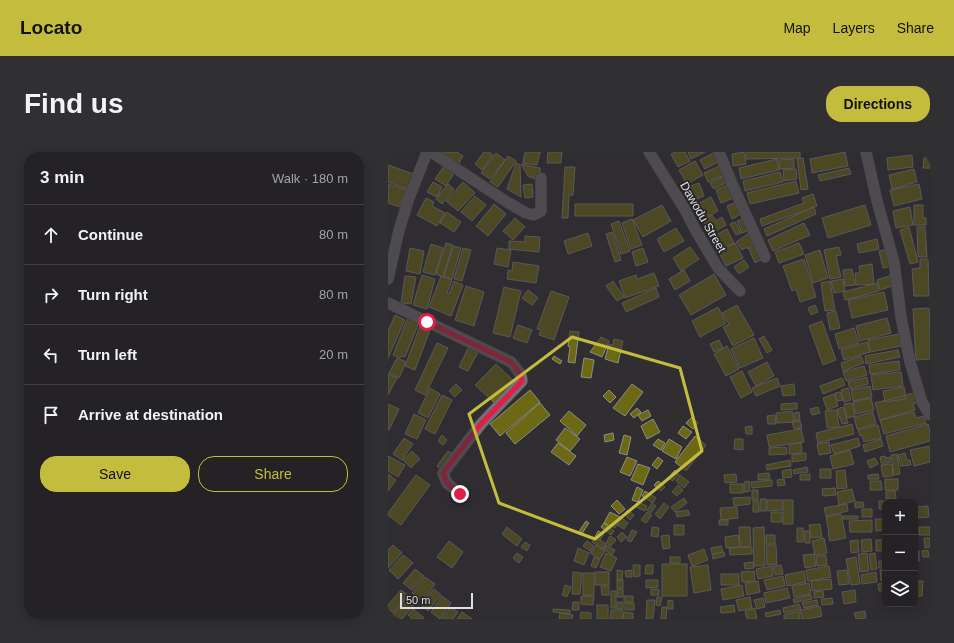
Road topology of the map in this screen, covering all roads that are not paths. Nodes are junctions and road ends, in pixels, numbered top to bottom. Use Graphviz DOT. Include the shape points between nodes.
graph roads {
  1 [pos="427,152"];
  2 [pos="431,152"];
  3 [pos="649,152"];
  4 [pos="719,152"];
  5 [pos="866,152"];
  6 [pos="541,178"];
  7 [pos="388,227"];
  8 [pos="399,230"];
  9 [pos="765,256"];
  10 [pos="388,279"];
  11 [pos="740,291"];
  12 [pos="388,303"];
  13 [pos="930,415"];
  14 [pos="460,494"];
  1 -- 8 [label="street"];
  2 -- 6 [label="street" via="507,202 534,215 541,212"];
  3 -- 11 [label="street, Dawodu Street" via="718,268"];
  4 -- 9 [label="street"];
  5 -- 13 [label="street" via="894,262 910,362 922,402"];
  7 -- 8 [label="street"];
  8 -- 10 [label="street"];
  12 -- 14 [label="street" via="511,362 522,378 481,424 443,473 447,483"];
}
